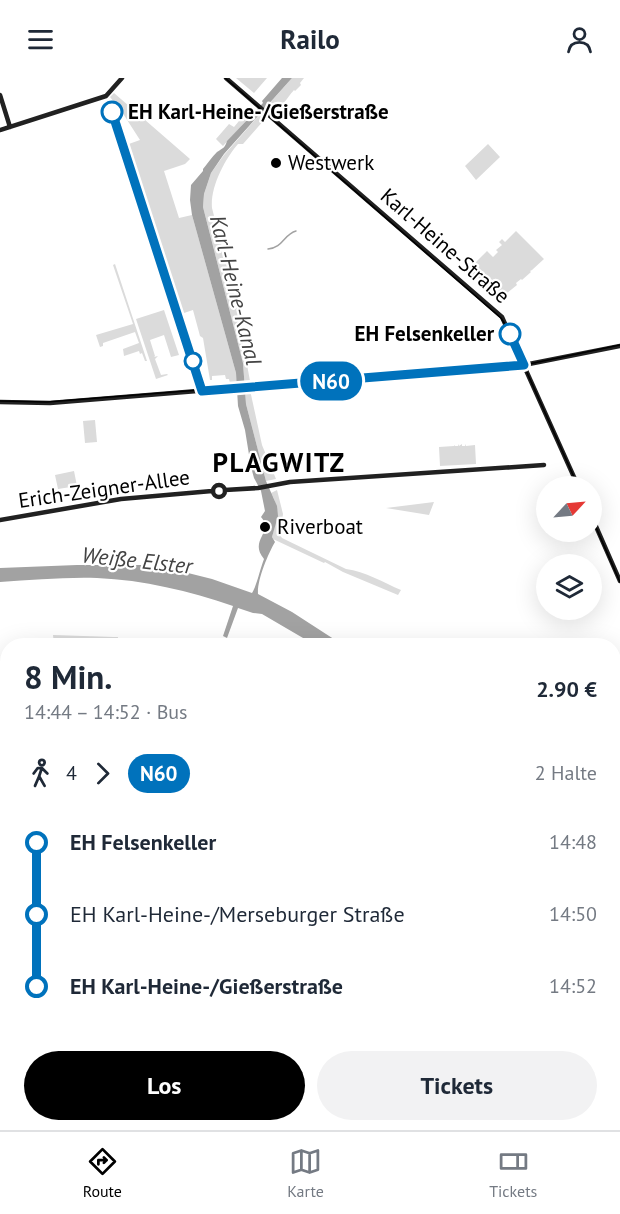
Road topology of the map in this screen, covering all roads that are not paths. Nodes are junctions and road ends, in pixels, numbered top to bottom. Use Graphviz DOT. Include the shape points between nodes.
graph roads {
  1 [pos="122,78"];
  2 [pos="226,78"];
  3 [pos="0,95"];
  4 [pos="10,127"];
  5 [pos="0,130"];
  6 [pos="620,346"];
  7 [pos="524,365"];
  8 [pos="0,402"];
  9 [pos="544,465"];
  10 [pos="574,476"];
  11 [pos="225,490"];
  12 [pos="212,491"];
  13 [pos="0,520"];
  14 [pos="602,540"];
  15 [pos="620,580"];
  1 -- 4 [label="street" via="106,96"];
  2 -- 7 [label="street, Karl-Heine-Straße" via="502,317"];
  3 -- 4 [label="street"];
  4 -- 5 [label="street"];
  6 -- 7 [label="street"];
  7 -- 8 [label="street" via="50,403"];
  7 -- 10 [label="street, Karl-Heine-Straße"];
  9 -- 11 [label="street"];
  11 -- 12 [label="street" via="218,484"];
  11 -- 12 [label="street" via="220,497"];
  12 -- 13 [label="street, Erich-Zeigner-Allee" via="114,500"];
  14 -- 15 [label="street"];
}
